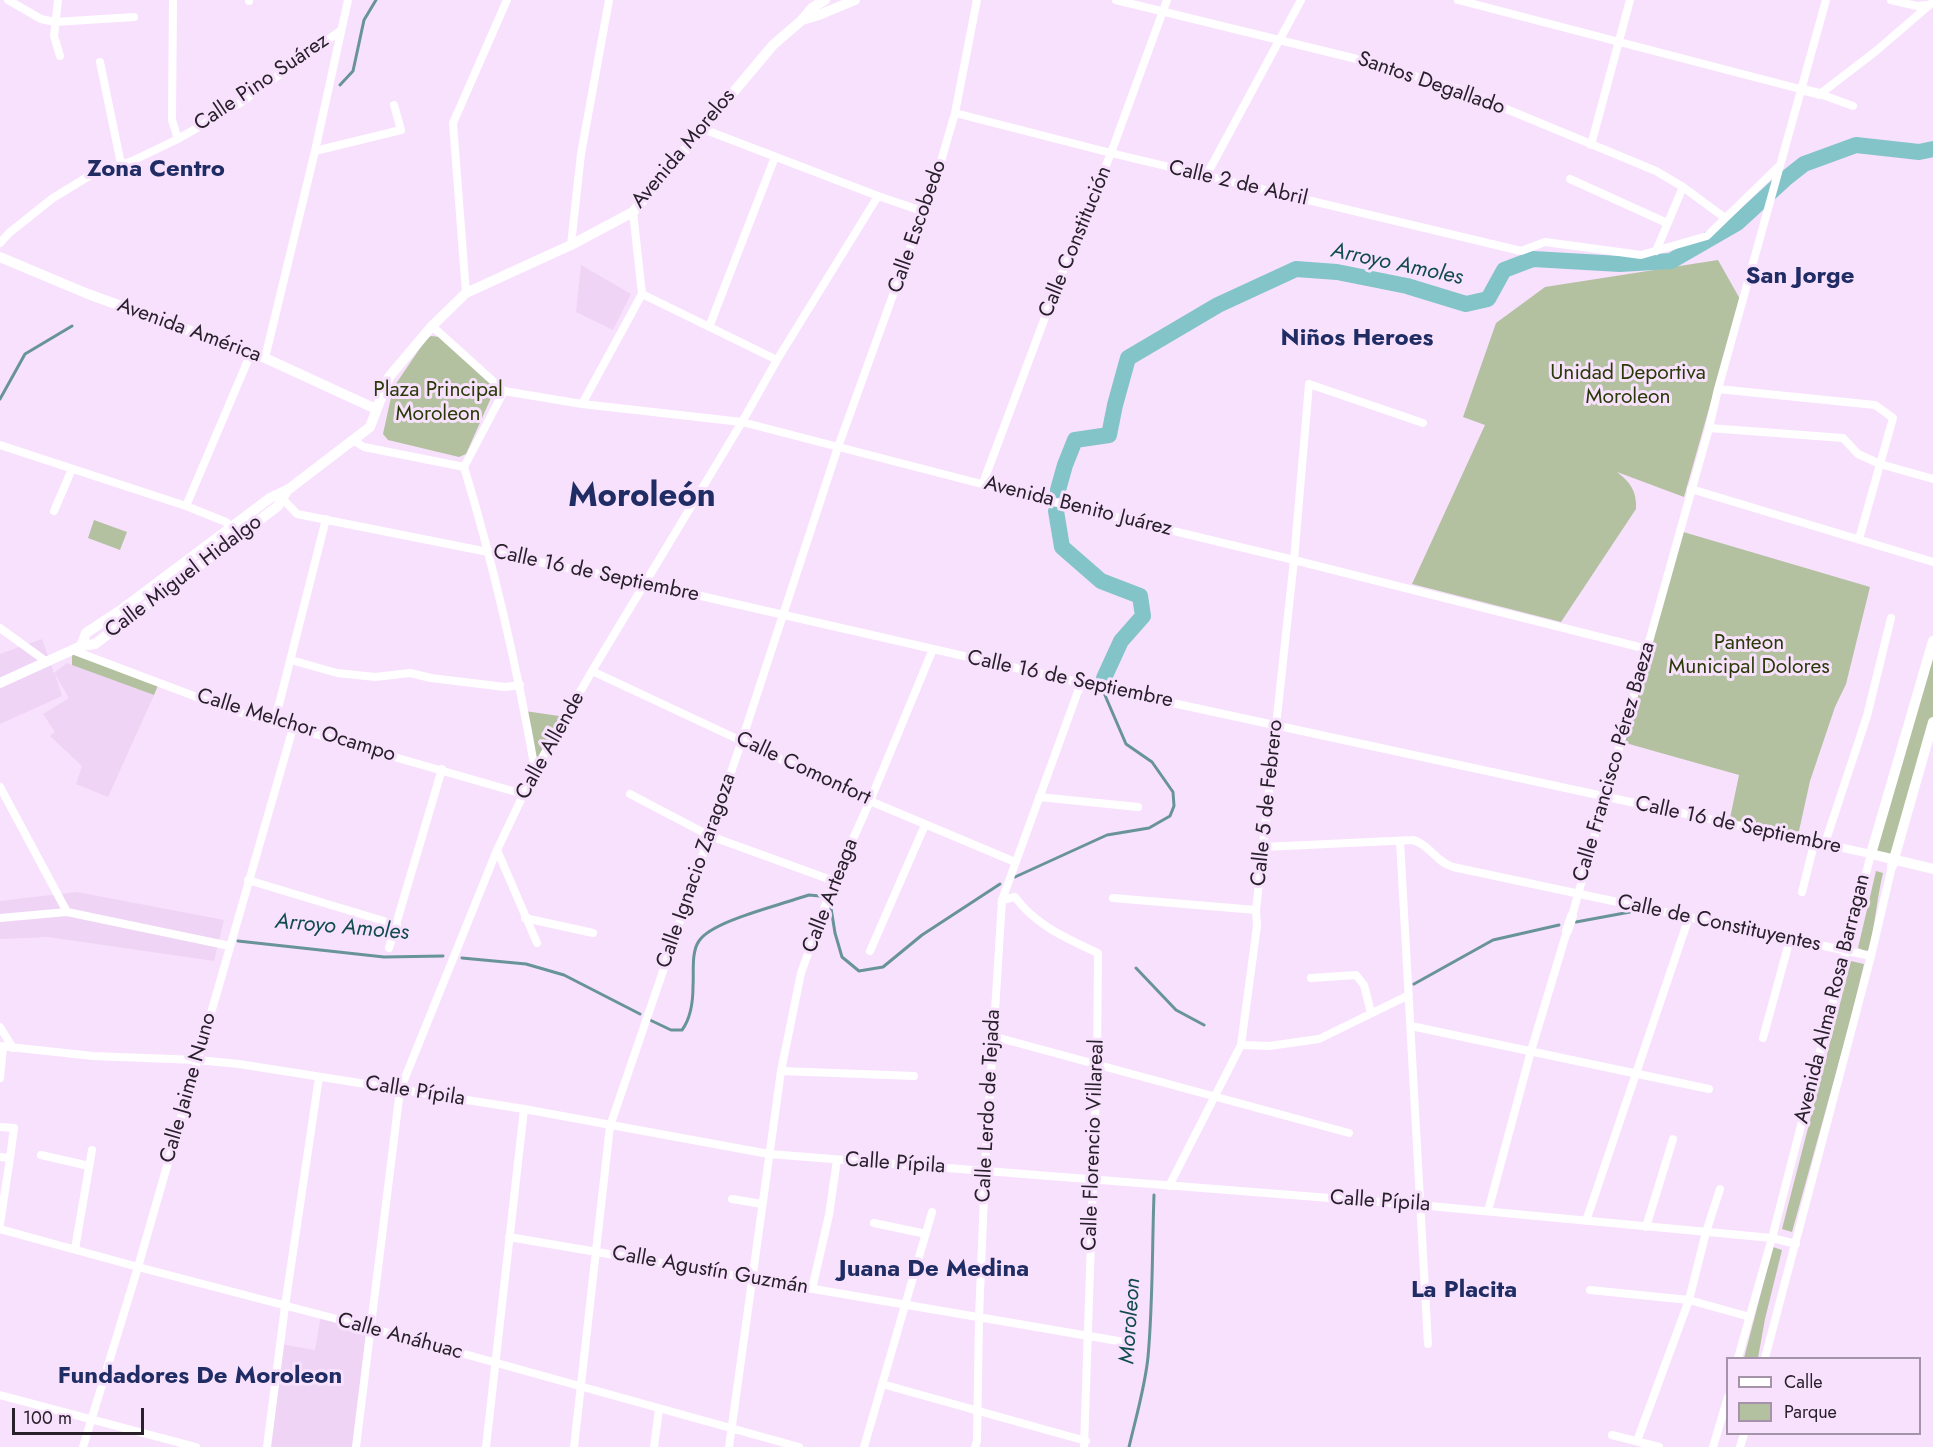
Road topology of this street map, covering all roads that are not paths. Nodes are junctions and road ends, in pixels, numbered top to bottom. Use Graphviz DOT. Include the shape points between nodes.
graph roads {
  1 [pos="8,0"];
  2 [pos="58,0"];
  3 [pos="173,0"];
  4 [pos="348,0"];
  5 [pos="507,0"];
  6 [pos="609,0"];
  7 [pos="825,0"];
  8 [pos="855,0"];
  9 [pos="977,0"];
  10 [pos="1116,0"];
  11 [pos="1167,0"];
  12 [pos="1301,0"];
  13 [pos="1458,0"];
  14 [pos="1630,0"];
  15 [pos="1826,0"];
  16 [pos="1891,0"];
  17 [pos="1932,5"];
  18 [pos="1163,11"];
  19 [pos="135,17"];
  20 [pos="802,20"];
  21 [pos="55,22"];
  22 [pos="340,31"];
  23 [pos="1281,39"];
  24 [pos="1618,42"];
  25 [pos="60,56"];
  26 [pos="100,62"];
  27 [pos="1800,89"];
  28 [pos="1820,94"];
  29 [pos="394,105"];
  30 [pos="1853,105"];
  31 [pos="955,113"];
  32 [pos="703,129"];
  33 [pos="177,139"];
  34 [pos="1591,145"];
  35 [pos="315,151"];
  36 [pos="1111,153"];
  37 [pos="775,157"];
  38 [pos="121,164"];
  39 [pos="1779,167"];
  40 [pos="1206,176"];
  41 [pos="1570,179"];
  42 [pos="1683,187"];
  43 [pos="878,196"];
  44 [pos="633,212"];
  45 [pos="925,212"];
  46 [pos="1725,218"];
  47 [pos="1667,223"];
  48 [pos="0,243"];
  49 [pos="571,245"];
  50 [pos="1656,251"];
  51 [pos="0,257"];
  52 [pos="466,293"];
  53 [pos="642,294"];
  54 [pos="432,326"];
  55 [pos="709,327"];
  56 [pos="251,353"];
  57 [pos="265,358"];
  58 [pos="777,360"];
  59 [pos="1718,389"];
  60 [pos="504,391"];
  61 [pos="582,404"];
  62 [pos="376,409"];
  63 [pos="742,422"];
  64 [pos="1423,423"];
  65 [pos="1709,428"];
  66 [pos="353,440"];
  67 [pos="0,445"];
  68 [pos="838,447"];
  69 [pos="1880,464"];
  70 [pos="464,467"];
  71 [pos="72,469"];
  72 [pos="1933,479"];
  73 [pos="983,483"];
  74 [pos="1691,489"];
  75 [pos="280,496"];
  76 [pos="186,506"];
  77 [pos="54,511"];
  78 [pos="326,519"];
  79 [pos="232,526"];
  80 [pos="240,535"];
  81 [pos="1858,539"];
  82 [pos="489,551"];
  83 [pos="1294,560"];
  84 [pos="1933,562"];
  85 [pos="644,583"];
  86 [pos="783,616"];
  87 [pos="1891,618"];
  88 [pos="0,628"];
  89 [pos="1933,641"];
  90 [pos="77,648"];
  91 [pos="1647,649"];
  92 [pos="933,650"];
  93 [pos="291,660"];
  94 [pos="47,662"];
  95 [pos="592,671"];
  96 [pos="1081,682"];
  97 [pos="0,683"];
  98 [pos="520,685"];
  99 [pos="1933,722"];
  100 [pos="274,724"];
  101 [pos="1276,724"];
  102 [pos="293,728"];
  103 [pos="742,740"];
  104 [pos="442,769"];
  105 [pos="535,770"];
  106 [pos="0,787"];
  107 [pos="523,794"];
  108 [pos="630,794"];
  109 [pos="1039,797"];
  110 [pos="1606,798"];
  111 [pos="870,801"];
  112 [pos="1138,807"];
  113 [pos="925,825"];
  114 [pos="710,836"];
  115 [pos="1400,841"];
  116 [pos="1814,844"];
  117 [pos="1824,846"];
  118 [pos="1263,848"];
  119 [pos="497,850"];
  120 [pos="1871,855"];
  121 [pos="1015,862"];
  122 [pos="1893,863"];
  123 [pos="1933,869"];
  124 [pos="1933,875"];
  125 [pos="248,880"];
  126 [pos="834,881"];
  127 [pos="1802,892"];
  128 [pos="1578,894"];
  129 [pos="1003,897"];
  130 [pos="1113,898"];
  131 [pos="1256,910"];
  132 [pos="67,912"];
  133 [pos="1572,916"];
  134 [pos="1689,917"];
  135 [pos="0,918"];
  136 [pos="525,918"];
  137 [pos="396,925"];
  138 [pos="1567,931"];
  139 [pos="593,933"];
  140 [pos="1791,939"];
  141 [pos="537,943"];
  142 [pos="230,946"];
  143 [pos="389,948"];
  144 [pos="1845,950"];
  145 [pos="870,951"];
  146 [pos="1871,956"];
  147 [pos="1311,978"];
  148 [pos="1409,995"];
  149 [pos="1371,1013"];
  150 [pos="1411,1026"];
  151 [pos="0,1027"];
  152 [pos="992,1036"];
  153 [pos="1763,1038"];
  154 [pos="1241,1045"];
  155 [pos="5,1047"];
  156 [pos="1531,1051"];
  157 [pos="197,1060"];
  158 [pos="1097,1064"];
  159 [pos="781,1071"];
  160 [pos="1636,1073"];
  161 [pos="914,1076"];
  162 [pos="320,1077"];
  163 [pos="0,1078"];
  164 [pos="1709,1089"];
  165 [pos="400,1090"];
  166 [pos="1215,1097"];
  167 [pos="524,1109"];
  168 [pos="610,1126"];
  169 [pos="0,1127"];
  170 [pos="1349,1132"];
  171 [pos="1673,1138"];
  172 [pos="92,1149"];
  173 [pos="769,1154"];
  174 [pos="41,1155"];
  175 [pos="0,1157"];
  176 [pos="10,1158"];
  177 [pos="837,1160"];
  178 [pos="89,1166"];
  179 [pos="985,1170"];
  180 [pos="1093,1178"];
  181 [pos="1169,1186"];
  182 [pos="1720,1189"];
  183 [pos="732,1199"];
  184 [pos="762,1204"];
  185 [pos="1419,1205"];
  186 [pos="1488,1210"];
  187 [pos="932,1212"];
  188 [pos="1586,1221"];
  189 [pos="874,1223"];
  190 [pos="0,1226"];
  191 [pos="1646,1227"];
  192 [pos="1706,1232"];
  193 [pos="926,1234"];
  194 [pos="509,1237"];
  195 [pos="1772,1238"];
  196 [pos="1796,1244"];
  197 [pos="75,1249"];
  198 [pos="594,1251"];
  199 [pos="138,1267"];
  200 [pos="752,1279"];
  201 [pos="812,1289"];
  202 [pos="1590,1290"];
  203 [pos="1689,1300"];
  204 [pos="906,1305"];
  205 [pos="285,1306"];
  206 [pos="1750,1317"];
  207 [pos="979,1318"];
  208 [pos="370,1328"];
  209 [pos="1088,1336"];
  210 [pos="1124,1342"];
  211 [pos="1428,1344"];
  212 [pos="1739,1357"];
  213 [pos="1766,1357"];
  214 [pos="495,1363"];
  215 [pos="882,1384"];
  216 [pos="580,1387"];
  217 [pos="0,1395"];
  218 [pos="1726,1404"];
  219 [pos="659,1408"];
  220 [pos="978,1412"];
  221 [pos="91,1418"];
  222 [pos="730,1428"];
  223 [pos="1612,1435"];
  224 [pos="1636,1441"];
  225 [pos="1085,1444"];
  226 [pos="83,1447"];
  227 [pos="195,1447"];
  228 [pos="267,1447"];
  229 [pos="356,1447"];
  230 [pos="486,1447"];
  231 [pos="574,1447"];
  232 [pos="654,1447"];
  233 [pos="729,1447"];
  234 [pos="799,1447"];
  235 [pos="864,1447"];
  236 [pos="975,1447"];
  237 [pos="1659,1447"];
  238 [pos="1713,1447"];
  1 -- 21 [label="street" via="41,19"];
  2 -- 21 [label="street"];
  3 -- 33 [label="street" via="171,120"];
  4 -- 22 [label="street"];
  5 -- 52 [label="street" via="453,123"];
  6 -- 49 [label="street" via="581,154"];
  7 -- 20 [label="street"];
  8 -- 20 [label="street, Avenida Morelos"];
  9 -- 31 [label="street, Calle Escobedo"];
  10 -- 18 [label="street, Santos Degallado"];
  11 -- 18 [label="street, Calle Constitución"];
  12 -- 23 [label="street"];
  13 -- 24 [label="street"];
  14 -- 24 [label="street"];
  15 -- 27 [label="street, Calle Francisco Pérez Baeza"];
  16 -- 17 [label="street"];
  17 -- 28 [label="street"];
  18 -- 23 [label="street, Santos Degallado"];
  18 -- 36 [label="street, Calle Constitución"];
  19 -- 21 [label="street"];
  20 -- 32 [label="street, Avenida Morelos" via="772,45"];
  21 -- 25 [label="street" via="54,36"];
  22 -- 33 [label="street, Calle Pino Suárez" via="240,103"];
  22 -- 35 [label="street"];
  23 -- 34 [label="street, Santos Degallado" via="1458,89"];
  23 -- 40 [label="street"];
  24 -- 27 [label="street"];
  24 -- 34 [label="street"];
  26 -- 38 [label="street"];
  27 -- 28 [label="street"];
  27 -- 39 [label="street, Calle Francisco Pérez Baeza"];
  28 -- 30 [label="street"];
  29 -- 35 [label="street" via="401,130"];
  31 -- 36 [label="street, Calle 2 de Abril"];
  31 -- 45 [label="street, Calle Escobedo"];
  32 -- 37 [label="street"];
  32 -- 44 [label="street, Avenida Morelos"];
  33 -- 38 [label="street, Calle Pino Suárez"];
  34 -- 42 [label="street, Santos Degallado" via="1656,171"];
  35 -- 57 [label="street"];
  36 -- 40 [label="street, Calle 2 de Abril"];
  36 -- 73 [label="street, Calle Constitución"];
  37 -- 43 [label="street"];
  37 -- 55 [label="street"];
  38 -- 48 [label="street, Calle Pino Suárez" via="94,173 53,198"];
  39 -- 46 [label="street"];
  39 -- 59 [label="street, Calle Francisco Pérez Baeza"];
  40 -- 50 [label="street, Calle 2 de Abril" via="1521,251 1545,242 1641,255"];
  41 -- 47 [label="street"];
  42 -- 46 [label="street, Santos Degallado"];
  42 -- 47 [label="street"];
  43 -- 45 [label="street"];
  43 -- 58 [label="street, Calle Allende"];
  44 -- 49 [label="street, Avenida Morelos"];
  44 -- 53 [label="street"];
  45 -- 68 [label="street, Calle Escobedo"];
  46 -- 50 [label="street" via="1707,236"];
  47 -- 50 [label="street"];
  49 -- 52 [label="street, Avenida Morelos"];
  51 -- 56 [label="street, Avenida América" via="88,294"];
  52 -- 54 [label="street, Avenida Morelos"];
  53 -- 55 [label="street"];
  53 -- 61 [label="street"];
  54 -- 60 [label="street"];
  54 -- 62 [label="street, Avenida Morelos" via="389,377"];
  55 -- 58 [label="street"];
  56 -- 57 [label="street, Avenida América"];
  56 -- 76 [label="street"];
  57 -- 62 [label="street, Avenida América"];
  58 -- 63 [label="street, Calle Allende"];
  59 -- 65 [label="street, Calle Francisco Pérez Baeza"];
  59 -- 69 [label="street" via="1875,405 1893,418"];
  60 -- 61 [label="street, Avenida Benito Juárez"];
  60 -- 70 [label="street"];
  61 -- 63 [label="street, Avenida Benito Juárez"];
  62 -- 66 [label="street, Avenida Morelos" via="370,427"];
  63 -- 68 [label="street, Avenida Benito Juárez"];
  63 -- 85 [label="street, Calle Allende"];
  64 -- 83 [label="street, Calle 5 de Febrero" via="1309,384"];
  65 -- 69 [label="street" via="1843,438 1858,454"];
  65 -- 74 [label="street, Calle Francisco Pérez Baeza"];
  66 -- 70 [label="street" via="364,447"];
  66 -- 75 [label="street, Avenida Morelos"];
  67 -- 71 [label="street"];
  68 -- 73 [label="street, Avenida Benito Juárez"];
  68 -- 86 [label="street, Calle Escobedo"];
  69 -- 72 [label="street"];
  69 -- 81 [label="street"];
  70 -- 82 [label="street"];
  71 -- 76 [label="street"];
  71 -- 77 [label="street"];
  73 -- 83 [label="street, Avenida Benito Juárez"];
  74 -- 81 [label="street"];
  74 -- 91 [label="street, Calle Francisco Pérez Baeza"];
  75 -- 78 [label="street, Calle 16 de Septiembre" via="297,514"];
  75 -- 79 [label="street, Calle Miguel Hidalgo"];
  75 -- 80 [label="street, Calle Miguel Hidalgo" via="278,506"];
  76 -- 79 [label="street"];
  78 -- 82 [label="street, Calle 16 de Septiembre"];
  78 -- 93 [label="street"];
  79 -- 80 [label="street"];
  79 -- 90 [label="street, Calle Miguel Hidalgo" via="86,633"];
  80 -- 90 [label="street, Calle Miguel Hidalgo" via="95,644"];
  81 -- 84 [label="street"];
  82 -- 85 [label="street, Calle 16 de Septiembre"];
  82 -- 98 [label="street"];
  83 -- 91 [label="street, Avenida Benito Juárez"];
  83 -- 101 [label="street, Calle 5 de Febrero"];
  85 -- 86 [label="street, Calle 16 de Septiembre"];
  85 -- 95 [label="street, Calle Allende"];
  86 -- 92 [label="street, Calle 16 de Septiembre"];
  86 -- 103 [label="street, Calle Ignacio Zaragoza"];
  87 -- 117 [label="street" via="1867,716"];
  88 -- 94 [label="street"];
  89 -- 120 [label="street, Avenida Alma Rosa Barragan"];
  90 -- 94 [label="street, Calle Miguel Hidalgo"];
  90 -- 100 [label="street, Calle Melchor Ocampo" via="231,711"];
  91 -- 110 [label="street, Calle Francisco Pérez Baeza"];
  92 -- 96 [label="street, Calle 16 de Septiembre"];
  92 -- 111 [label="street, Calle Arteaga"];
  93 -- 98 [label="street" via="337,673 375,677 410,673 505,687"];
  93 -- 100 [label="street"];
  94 -- 97 [label="street, Calle Miguel Hidalgo"];
  95 -- 103 [label="street, Calle Comonfort"];
  95 -- 105 [label="street, Calle Allende"];
  96 -- 101 [label="street, Calle 16 de Septiembre"];
  96 -- 109 [label="street"];
  98 -- 105 [label="street"];
  99 -- 122 [label="street, Avenida Alma Rosa Barragan"];
  100 -- 102 [label="street, Calle Melchor Ocampo"];
  101 -- 110 [label="street, Calle 16 de Septiembre"];
  101 -- 118 [label="street, Calle 5 de Febrero"];
  102 -- 104 [label="street, Calle Melchor Ocampo"];
  102 -- 125 [label="street, Calle Jaime Nuno"];
  103 -- 111 [label="street, Calle Comonfort"];
  103 -- 114 [label="street, Calle Ignacio Zaragoza"];
  104 -- 107 [label="street, Calle Melchor Ocampo"];
  104 -- 137 [label="street"];
  105 -- 107 [label="street, Calle Allende"];
  106 -- 132 [label="street"];
  107 -- 119 [label="street, Calle Allende"];
  108 -- 114 [label="street"];
  109 -- 112 [label="street"];
  109 -- 121 [label="street"];
  110 -- 116 [label="street, Calle 16 de Septiembre"];
  110 -- 128 [label="street, Calle Francisco Pérez Baeza"];
  111 -- 113 [label="street, Calle Comonfort"];
  111 -- 126 [label="street, Calle Arteaga"];
  113 -- 121 [label="street, Calle Comonfort"];
  113 -- 145 [label="street"];
  114 -- 126 [label="street"];
  114 -- 168 [label="street, Calle Ignacio Zaragoza"];
  115 -- 118 [label="street, Calle de Constituyentes"];
  115 -- 128 [label="street, Calle de Constituyentes" via="1421,842 1447,865"];
  115 -- 148 [label="street"];
  116 -- 117 [label="street, Calle 16 de Septiembre"];
  116 -- 127 [label="street"];
  117 -- 120 [label="street, Calle 16 de Septiembre"];
  118 -- 131 [label="street, Calle 5 de Febrero"];
  119 -- 136 [label="street"];
  119 -- 165 [label="street, Calle Allende"];
  120 -- 122 [label="street"];
  120 -- 144 [label="street, Avenida Alma Rosa Barragan"];
  121 -- 129 [label="street, Calle Lerdo de Tejada"];
  122 -- 123 [label="street"];
  122 -- 124 [label="street"];
  122 -- 146 [label="street, Avenida Alma Rosa Barragan"];
  125 -- 137 [label="street"];
  125 -- 142 [label="street, Calle Jaime Nuno"];
  126 -- 159 [label="street, Calle Arteaga" via="801,974"];
  128 -- 133 [label="street, Calle Francisco Pérez Baeza"];
  128 -- 134 [label="street, Calle de Constituyentes"];
  129 -- 152 [label="street, Calle Lerdo de Tejada"];
  129 -- 158 [label="street, Calle Florencio Villareal" via="1015,897 1039,921 1098,953"];
  130 -- 131 [label="street"];
  131 -- 154 [label="street, Calle 5 de Febrero"];
  132 -- 135 [label="street"];
  132 -- 142 [label="street"];
  133 -- 138 [label="street, Calle Francisco Pérez Baeza"];
  134 -- 140 [label="street, Calle de Constituyentes"];
  134 -- 160 [label="street"];
  136 -- 139 [label="street"];
  136 -- 141 [label="street"];
  137 -- 143 [label="street"];
  138 -- 156 [label="street, Calle Francisco Pérez Baeza"];
  140 -- 144 [label="street, Calle de Constituyentes"];
  140 -- 153 [label="street"];
  142 -- 157 [label="street, Calle Jaime Nuno"];
  144 -- 146 [label="street, Calle de Constituyentes"];
  144 -- 195 [label="street, Avenida Alma Rosa Barragan"];
  146 -- 196 [label="street, Avenida Alma Rosa Barragan"];
  147 -- 149 [label="street" via="1356,975 1364,985"];
  148 -- 149 [label="street"];
  148 -- 150 [label="street"];
  149 -- 154 [label="street" via="1319,1039 1269,1046"];
  150 -- 156 [label="street"];
  150 -- 185 [label="street"];
  151 -- 155 [label="street"];
  152 -- 158 [label="street"];
  152 -- 179 [label="street, Calle Lerdo de Tejada"];
  154 -- 166 [label="street, Calle 5 de Febrero"];
  155 -- 157 [label="street, Calle Pípila" via="93,1056"];
  155 -- 163 [label="street"];
  156 -- 160 [label="street"];
  156 -- 186 [label="street, Calle Francisco Pérez Baeza"];
  157 -- 162 [label="street, Calle Pípila"];
  157 -- 199 [label="street, Calle Jaime Nuno"];
  158 -- 166 [label="street"];
  158 -- 180 [label="street, Calle Florencio Villareal"];
  159 -- 161 [label="street"];
  159 -- 173 [label="street, Calle Arteaga"];
  160 -- 164 [label="street"];
  160 -- 188 [label="street"];
  162 -- 165 [label="street, Calle Pípila"];
  162 -- 205 [label="street"];
  165 -- 167 [label="street, Calle Pípila"];
  165 -- 208 [label="street, Calle Allende"];
  166 -- 170 [label="street"];
  166 -- 181 [label="street, Calle 5 de Febrero"];
  167 -- 168 [label="street, Calle Pípila"];
  167 -- 194 [label="street"];
  168 -- 173 [label="street, Calle Pípila"];
  168 -- 198 [label="street, Calle Ignacio Zaragoza"];
  169 -- 176 [label="street" via="14,1128"];
  171 -- 191 [label="street"];
  172 -- 178 [label="street"];
  173 -- 177 [label="street, Calle Pípila"];
  173 -- 184 [label="street, Calle Arteaga"];
  174 -- 178 [label="street"];
  175 -- 176 [label="street"];
  176 -- 190 [label="street"];
  177 -- 179 [label="street, Calle Pípila"];
  177 -- 201 [label="street"];
  178 -- 197 [label="street"];
  179 -- 180 [label="street, Calle Pípila"];
  179 -- 207 [label="street, Calle Lerdo de Tejada"];
  180 -- 181 [label="street, Calle Pípila"];
  180 -- 209 [label="street, Calle Florencio Villareal"];
  181 -- 185 [label="street, Calle Pípila"];
  182 -- 192 [label="street"];
  183 -- 184 [label="street"];
  184 -- 200 [label="street, Calle Arteaga"];
  185 -- 186 [label="street, Calle Pípila"];
  185 -- 211 [label="street"];
  186 -- 188 [label="street, Calle Pípila"];
  187 -- 193 [label="street"];
  188 -- 191 [label="street, Calle Pípila"];
  189 -- 193 [label="street"];
  190 -- 197 [label="street, Calle Anáhuac"];
  191 -- 192 [label="street, Calle Pípila"];
  192 -- 195 [label="street, Calle Pípila"];
  192 -- 203 [label="street"];
  193 -- 204 [label="street"];
  194 -- 198 [label="street, Calle Agustín Guzmán"];
  194 -- 214 [label="street"];
  195 -- 196 [label="street, Calle Pípila"];
  195 -- 206 [label="street, Avenida Alma Rosa Barragan"];
  196 -- 213 [label="street, Avenida Alma Rosa Barragan"];
  197 -- 199 [label="street, Calle Anáhuac"];
  198 -- 200 [label="street, Calle Agustín Guzmán"];
  198 -- 216 [label="street, Calle Ignacio Zaragoza"];
  199 -- 205 [label="street, Calle Anáhuac"];
  199 -- 221 [label="street, Calle Jaime Nuno"];
  200 -- 201 [label="street, Calle Agustín Guzmán"];
  200 -- 222 [label="street, Calle Arteaga"];
  201 -- 204 [label="street, Calle Agustín Guzmán"];
  202 -- 203 [label="street"];
  203 -- 206 [label="street"];
  203 -- 224 [label="street"];
  204 -- 207 [label="street, Calle Agustín Guzmán"];
  204 -- 215 [label="street"];
  205 -- 208 [label="street, Calle Anáhuac"];
  205 -- 228 [label="street"];
  206 -- 212 [label="street, Avenida Alma Rosa Barragan"];
  207 -- 209 [label="street, Calle Agustín Guzmán"];
  207 -- 220 [label="street, Calle Lerdo de Tejada"];
  208 -- 214 [label="street, Calle Anáhuac"];
  208 -- 229 [label="street, Calle Allende"];
  209 -- 210 [label="street, Calle Agustín Guzmán"];
  209 -- 225 [label="street, Calle Florencio Villareal"];
  214 -- 216 [label="street, Calle Anáhuac"];
  214 -- 230 [label="street"];
  215 -- 220 [label="street"];
  215 -- 235 [label="street"];
  216 -- 219 [label="street, Calle Anáhuac"];
  216 -- 231 [label="street, Calle Ignacio Zaragoza"];
  217 -- 221 [label="street"];
  218 -- 238 [label="street"];
  219 -- 222 [label="street, Calle Anáhuac"];
  219 -- 232 [label="street"];
  220 -- 225 [label="street"];
  220 -- 236 [label="street, Calle Lerdo de Tejada"];
  221 -- 226 [label="street, Calle Jaime Nuno"];
  221 -- 227 [label="street"];
  222 -- 233 [label="street, Calle Arteaga"];
  222 -- 234 [label="street, Calle Anáhuac"];
  223 -- 224 [label="street"];
  224 -- 237 [label="street"];
}
